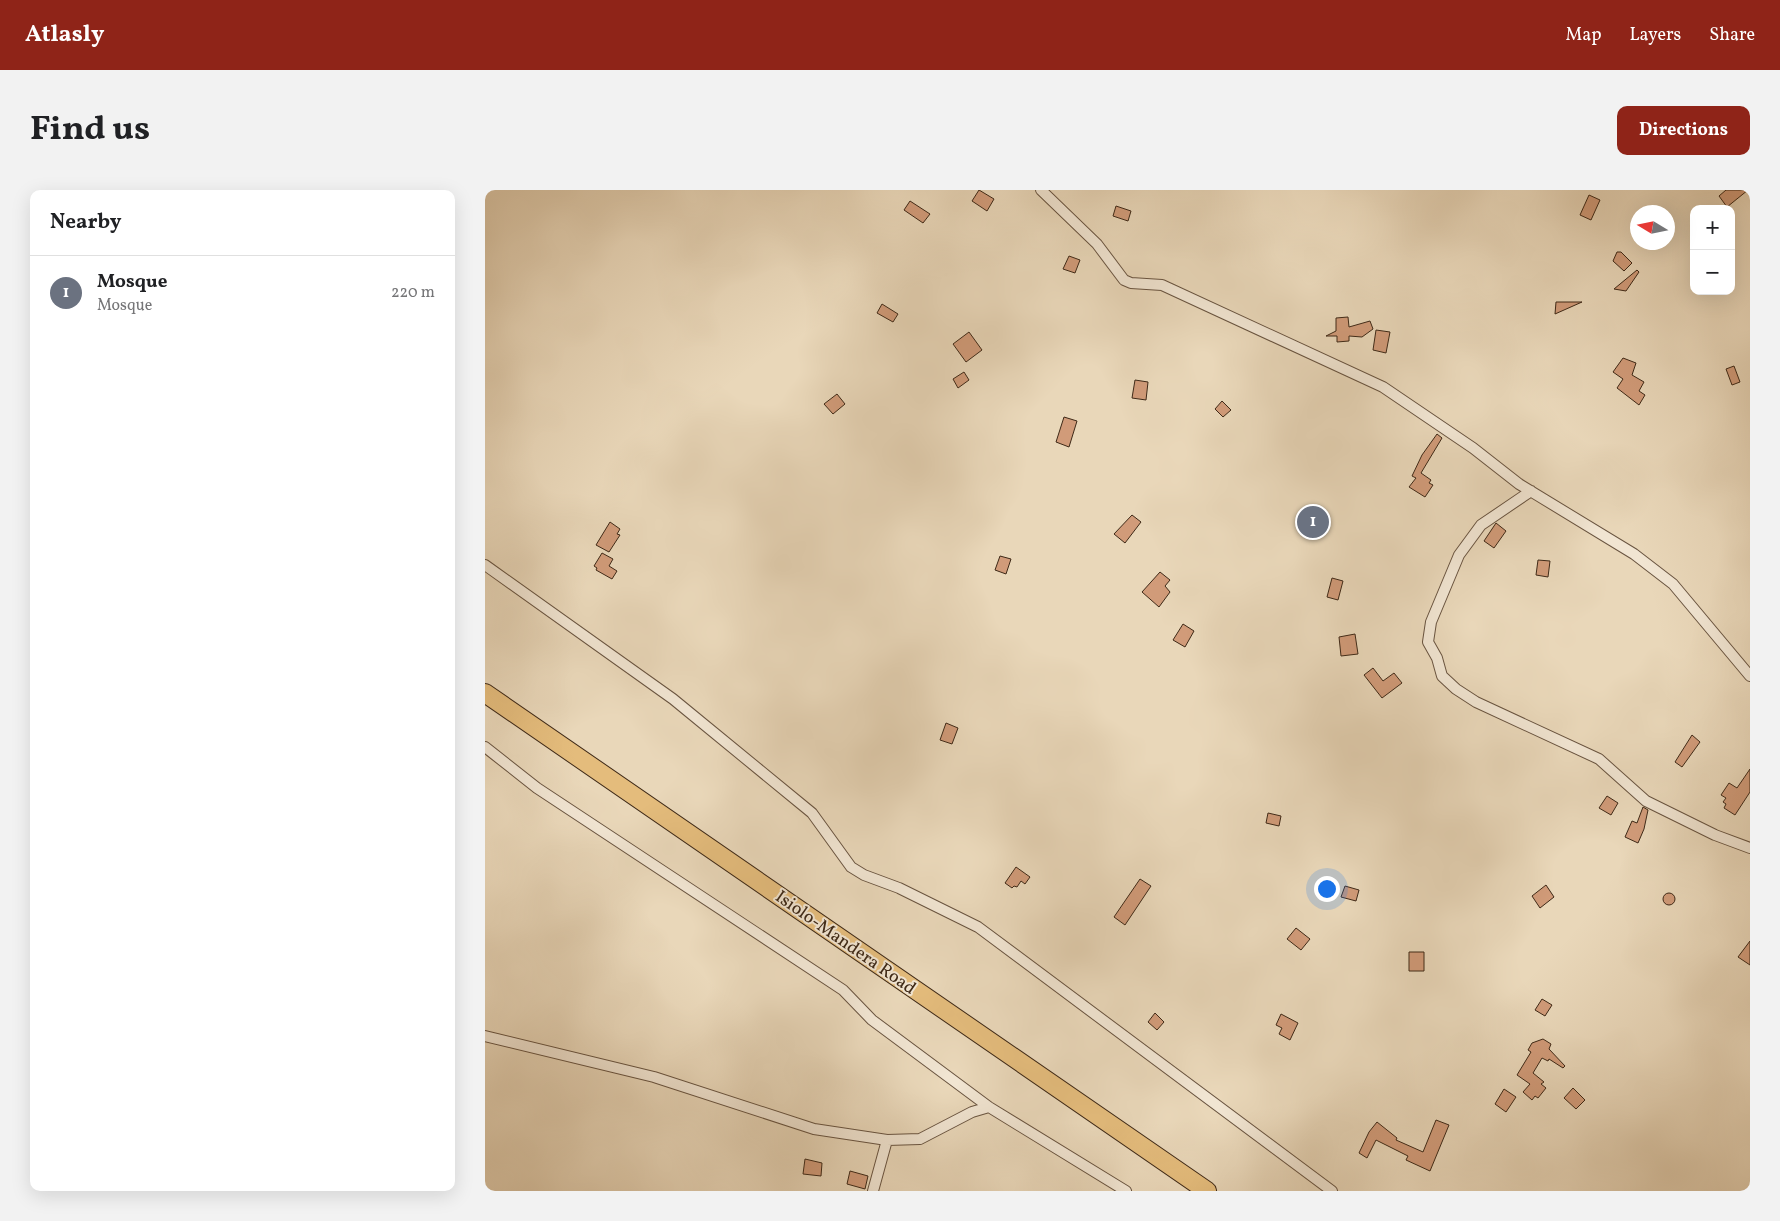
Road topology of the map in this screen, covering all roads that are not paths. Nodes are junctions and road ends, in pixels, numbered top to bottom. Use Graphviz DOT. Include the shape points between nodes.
graph roads {
  1 [pos="1041,190"];
  2 [pos="1531,491"];
  3 [pos="485,565"];
  4 [pos="1750,676"];
  5 [pos="485,693"];
  6 [pos="485,747"];
  7 [pos="1750,848"];
  8 [pos="485,1036"];
  9 [pos="989,1107"];
  10 [pos="887,1140"];
  11 [pos="1198,1189"];
  12 [pos="873,1191"];
  13 [pos="1126,1191"];
  14 [pos="1332,1191"];
  1 -- 2 [label="street" via="1097,244 1124,280 1162,285 1383,387"];
  2 -- 4 [label="street" via="1634,554 1673,584"];
  2 -- 7 [label="street" via="1481,525 1459,555 1431,622 1428,642 1442,676 1476,702 1599,759 1646,802"];
  3 -- 14 [label="street" via="688,711 811,813 857,872 899,888 978,927"];
  5 -- 11 [label="highway, Isiolo-Mandera Road"];
  6 -- 9 [label="street" via="537,788 843,990 872,1020"];
  8 -- 10 [label="street" via="655,1077 814,1129"];
  9 -- 10 [label="street" via="972,1112 925,1137"];
  9 -- 13 [label="street"];
  10 -- 12 [label="street"];
}
